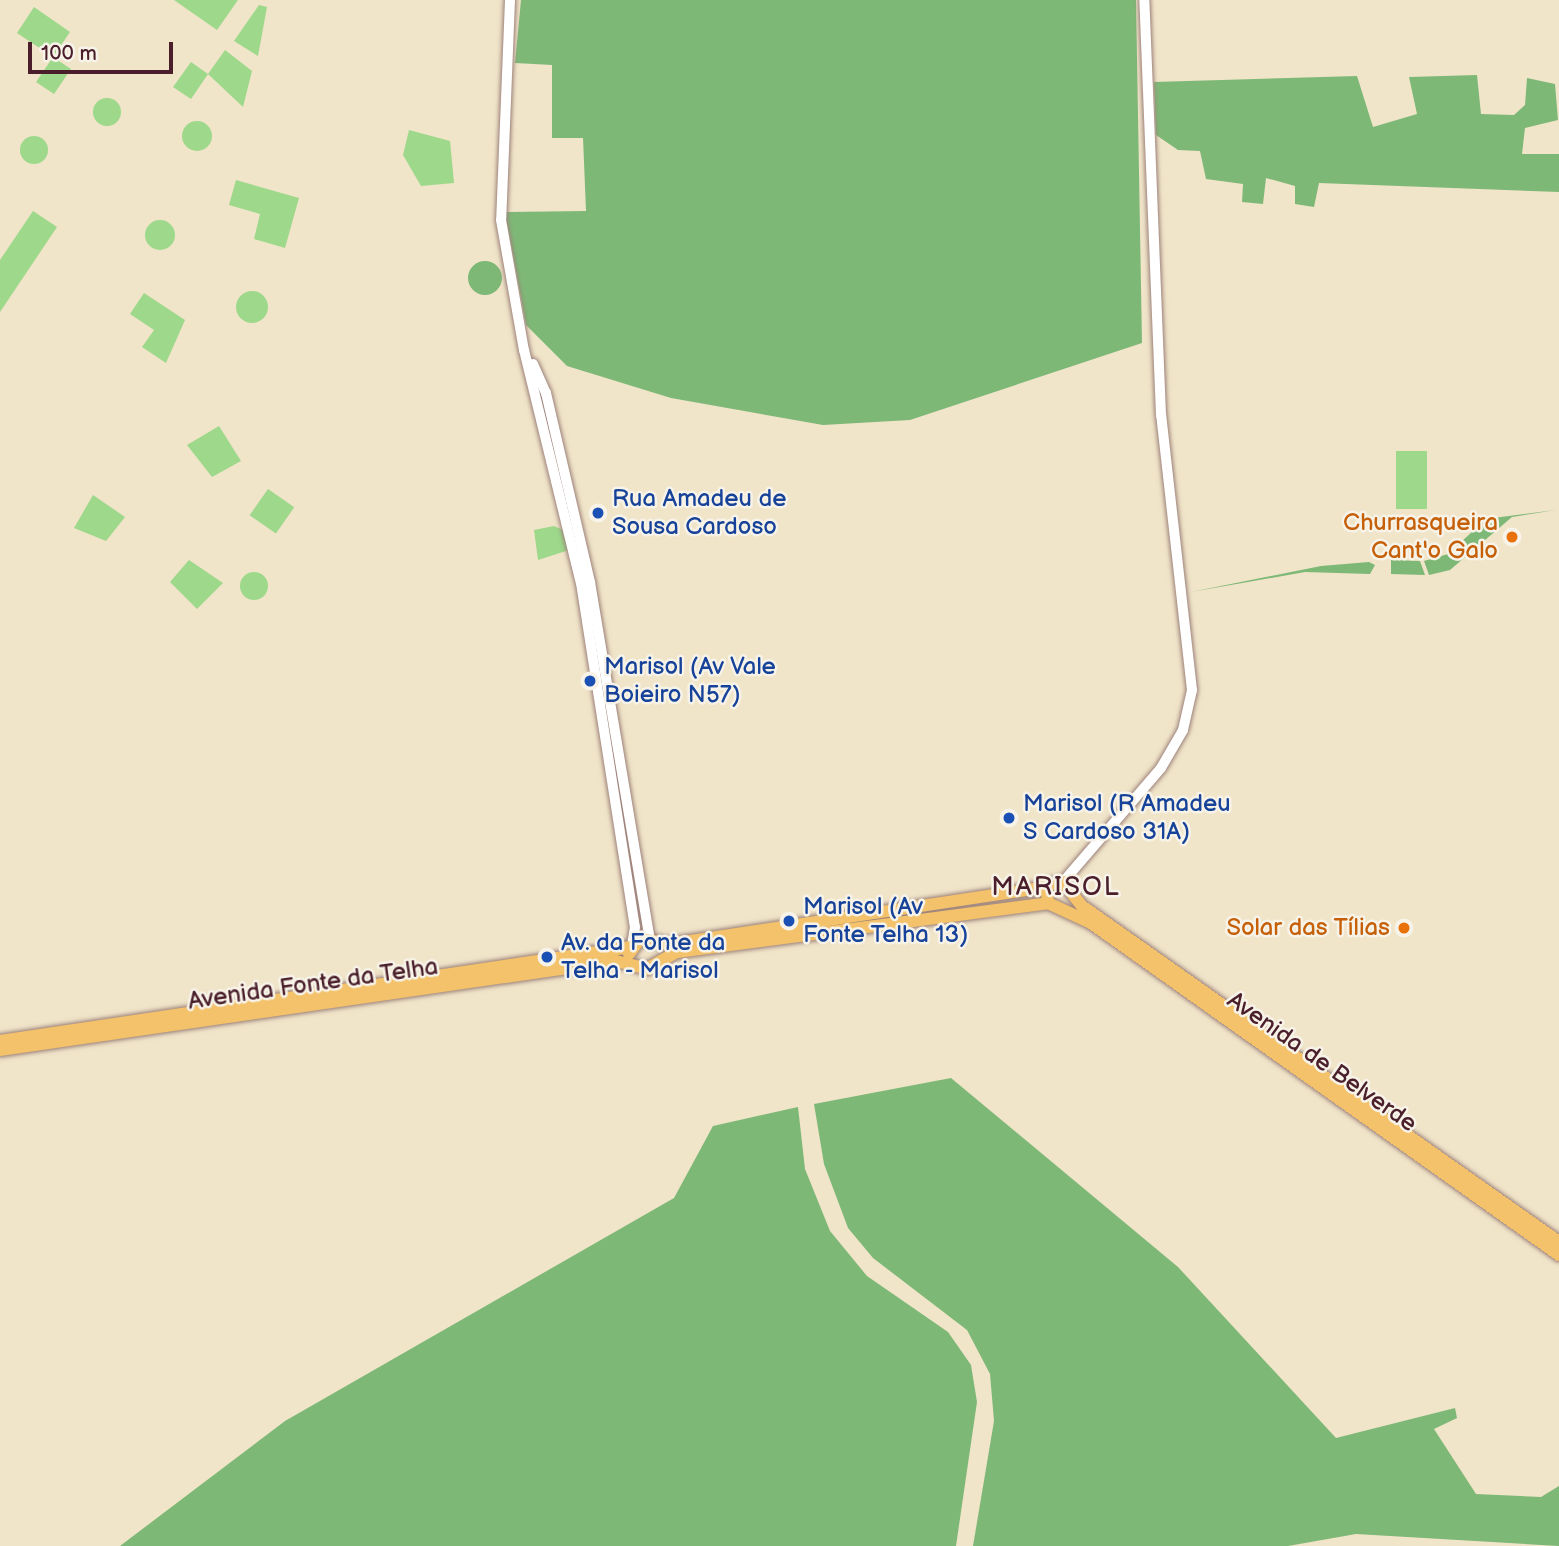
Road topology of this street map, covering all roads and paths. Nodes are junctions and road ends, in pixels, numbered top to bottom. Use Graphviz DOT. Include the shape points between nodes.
graph roads {
  1 [pos="510,0"];
  2 [pos="1144,0"];
  3 [pos="524,350"];
  4 [pos="1045,887"];
  5 [pos="1066,887"];
  6 [pos="1053,904"];
  7 [pos="652,941"];
  8 [pos="631,946"];
  9 [pos="632,963"];
  10 [pos="656,964"];
  11 [pos="0,1041"];
  12 [pos="0,1050"];
  13 [pos="1559,1242"];
  14 [pos="1559,1255"];
  1 -- 3 [label="street" via="501,220"];
  2 -- 5 [label="street" via="1161,415 1192,690 1183,730 1161,768"];
  3 -- 7 [label="street" via="547,393 585,558"];
  3 -- 8 [label="street" via="581,583 635,927"];
  4 -- 5 [label="main road, Avenida Fonte da Telha"];
  4 -- 6 [label="main road"];
  4 -- 7 [label="main road, Avenida Fonte da Telha"];
  5 -- 6 [label="main road"];
  5 -- 13 [label="main road, Avenida de Belverde" via="1082,906"];
  6 -- 10 [label="main road, Avenida Fonte da Telha" via="677,952"];
  6 -- 14 [label="main road, Avenida de Belverde"];
  7 -- 8 [label="main road, Avenida Fonte da Telha"];
  7 -- 10 [label="main road"];
  8 -- 9 [label="main road"];
  8 -- 11 [label="main road, Avenida Fonte da Telha"];
  9 -- 10 [label="main road, Avenida Fonte da Telha" via="642,969"];
  9 -- 12 [label="main road, Avenida Fonte da Telha"];
}
